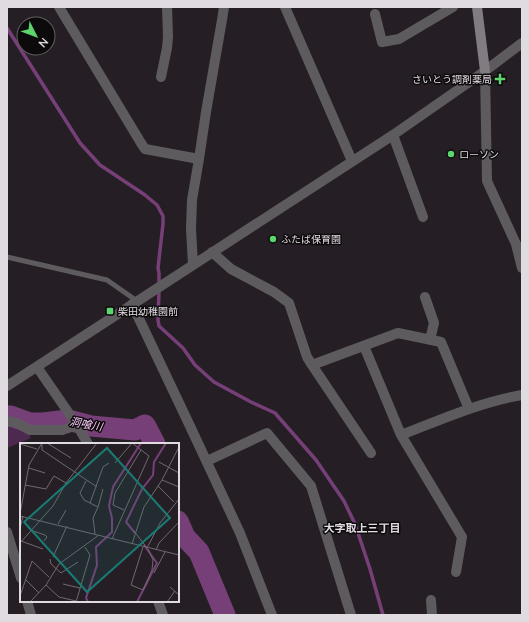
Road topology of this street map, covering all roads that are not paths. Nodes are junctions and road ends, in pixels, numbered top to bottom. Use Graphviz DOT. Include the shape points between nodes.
graph roads {
  1 [pos="59,7"];
  2 [pos="167,7"];
  3 [pos="224,7"];
  4 [pos="285,7"];
  5 [pos="454,7"];
  6 [pos="477,7"];
  7 [pos="375,14"];
  8 [pos="522,43"];
  9 [pos="485,71"];
  10 [pos="161,77"];
  11 [pos="393,135"];
  12 [pos="199,159"];
  13 [pos="352,161"];
  14 [pos="423,217"];
  15 [pos="212,252"];
  16 [pos="7,257"];
  17 [pos="193,264"];
  18 [pos="522,268"];
  19 [pos="425,297"];
  20 [pos="134,302"];
  21 [pos="430,340"];
  22 [pos="364,346"];
  23 [pos="312,365"];
  24 [pos="37,366"];
  25 [pos="7,386"];
  26 [pos="522,395"];
  27 [pos="469,410"];
  28 [pos="7,422"];
  29 [pos="77,425"];
  30 [pos="401,435"];
  31 [pos="87,443"];
  32 [pos="371,453"];
  33 [pos="206,462"];
  34 [pos="7,532"];
  35 [pos="456,572"];
  36 [pos="20,575"];
  37 [pos="431,600"];
  38 [pos="27,602"];
  39 [pos="158,602"];
  40 [pos="30,615"];
  41 [pos="163,615"];
  42 [pos="272,615"];
  43 [pos="351,615"];
  44 [pos="432,615"];
  1 -- 12 [label="street" via="145,149"];
  2 -- 10 [label="street" via="168,37"];
  3 -- 12 [label="street"];
  4 -- 13 [label="street"];
  5 -- 7 [label="street" via="399,39 382,42"];
  6 -- 9 [label="street"];
  8 -- 9 [label="street"];
  9 -- 11 [label="street"];
  9 -- 18 [label="street" via="487,181 516,244"];
  11 -- 13 [label="street"];
  11 -- 14 [label="street"];
  12 -- 17 [label="street" via="192,200"];
  13 -- 15 [label="street"];
  15 -- 17 [label="street"];
  15 -- 23 [label="street" via="231,269 289,303"];
  16 -- 20 [label="lane" via="107,280"];
  17 -- 20 [label="street"];
  19 -- 21 [label="street" via="434,323"];
  20 -- 24 [label="street"];
  20 -- 33 [label="street"];
  21 -- 22 [label="street" via="398,333"];
  21 -- 27 [label="street" via="441,342"];
  22 -- 23 [label="street"];
  22 -- 30 [label="street"];
  23 -- 32 [label="street"];
  24 -- 25 [label="street"];
  24 -- 29 [label="street"];
  26 -- 27 [label="street"];
  27 -- 30 [label="street"];
  28 -- 29 [label="street" via="17,423 30,430 62,430"];
  29 -- 31 [label="street"];
  30 -- 35 [label="street" via="462,538"];
  33 -- 42 [label="street" via="240,533"];
  33 -- 43 [label="street" via="268,433 312,486"];
  34 -- 36 [label="street"];
  37 -- 44 [label="street"];
  38 -- 40 [label="street"];
  39 -- 41 [label="street"];
}
